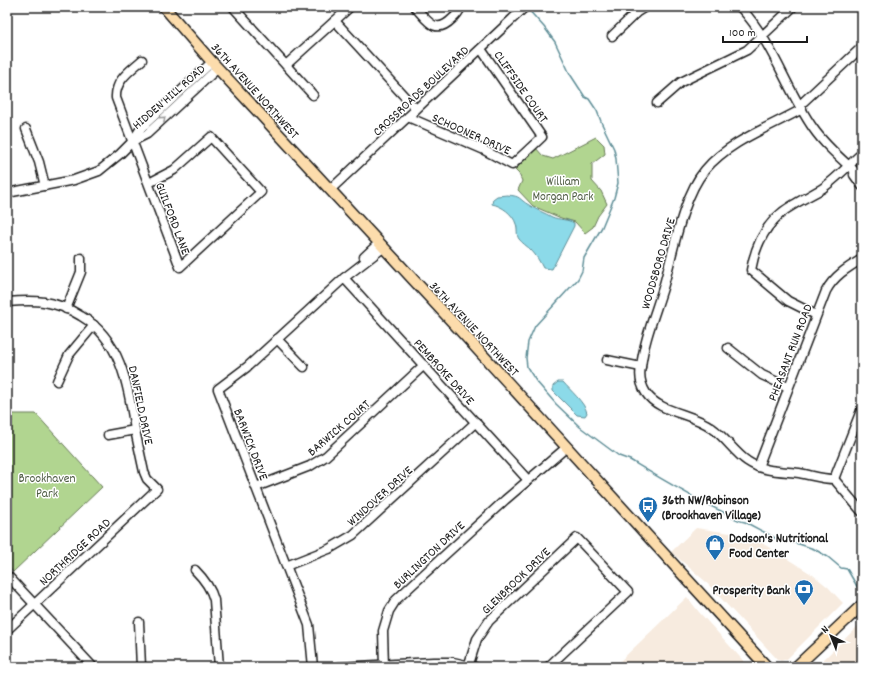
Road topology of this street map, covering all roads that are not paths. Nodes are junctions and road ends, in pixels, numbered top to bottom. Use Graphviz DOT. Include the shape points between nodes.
graph roads {
  1 [pos="164,7"];
  2 [pos="233,7"];
  3 [pos="350,7"];
  4 [pos="415,7"];
  5 [pos="462,7"];
  6 [pos="525,7"];
  7 [pos="645,7"];
  8 [pos="740,7"];
  9 [pos="793,7"];
  10 [pos="334,21"];
  11 [pos="612,36"];
  12 [pos="763,36"];
  13 [pos="862,47"];
  14 [pos="481,49"];
  15 [pos="142,60"];
  16 [pos="215,65"];
  17 [pos="286,65"];
  18 [pos="313,95"];
  19 [pos="657,103"];
  20 [pos="801,107"];
  21 [pos="416,109"];
  22 [pos="408,117"];
  23 [pos="26,129"];
  24 [pos="132,142"];
  25 [pos="862,153"];
  26 [pos="524,154"];
  27 [pos="848,166"];
  28 [pos="862,178"];
  29 [pos="148,183"];
  30 [pos="45,186"];
  31 [pos="862,186"];
  32 [pos="330,190"];
  33 [pos="7,193"];
  34 [pos="381,246"];
  35 [pos="81,258"];
  36 [pos="862,259"];
  37 [pos="344,278"];
  38 [pos="7,302"];
  39 [pos="66,309"];
  40 [pos="816,315"];
  41 [pos="94,325"];
  42 [pos="278,339"];
  43 [pos="728,348"];
  44 [pos="607,360"];
  45 [pos="424,365"];
  46 [pos="304,367"];
  47 [pos="641,367"];
  48 [pos="57,380"];
  49 [pos="788,387"];
  50 [pos="862,409"];
  51 [pos="476,422"];
  52 [pos="135,430"];
  53 [pos="108,435"];
  54 [pos="565,445"];
  55 [pos="758,467"];
  56 [pos="834,479"];
  57 [pos="528,480"];
  58 [pos="256,488"];
  59 [pos="157,489"];
  60 [pos="862,512"];
  61 [pos="286,566"];
  62 [pos="196,570"];
  63 [pos="7,575"];
  64 [pos="34,604"];
  65 [pos="859,608"];
  66 [pos="139,622"];
  67 [pos="7,630"];
  68 [pos="422,665"];
  69 [pos="384,666"];
  70 [pos="470,666"];
  71 [pos="92,667"];
  72 [pos="141,667"];
  73 [pos="219,667"];
  74 [pos="313,667"];
  75 [pos="339,667"];
  76 [pos="346,667"];
  77 [pos="548,667"];
  78 [pos="767,667"];
  79 [pos="796,667"];
  1 -- 16 [label="main road, 36TH AVENUE NORTHWEST"];
  2 -- 17 [label="street"];
  3 -- 10 [label="street"];
  4 -- 5 [label="street" via="429,23 438,27 448,23"];
  6 -- 14 [label="street, CROSSROADS BOULEVARD"];
  7 -- 11 [label="street"];
  8 -- 12 [label="street"];
  9 -- 12 [label="street"];
  10 -- 17 [label="street"];
  10 -- 21 [label="street"];
  12 -- 19 [label="street" via="743,53 682,82"];
  12 -- 20 [label="street"];
  13 -- 20 [label="street, WOODSBORO DRIVE"];
  14 -- 21 [label="street, CROSSROADS BOULEVARD"];
  14 -- 26 [label="street, CLIFFSIDE COURT" via="542,137"];
  15 -- 24 [label="street, GUILFORD LANE" via="121,79 116,93"];
  16 -- 24 [label="street, HIDDEN HILL ROAD" via="147,134"];
  16 -- 32 [label="main road, 36TH AVENUE NORTHWEST"];
  17 -- 18 [label="street"];
  20 -- 27 [label="street" via="816,132"];
  20 -- 47 [label="street, WOODSBORO DRIVE" via="728,149 711,163 698,179 686,206"];
  21 -- 22 [label="street, CROSSROADS BOULEVARD"];
  22 -- 26 [label="street, SCHOONER DRIVE" via="512,165"];
  22 -- 32 [label="street, CROSSROADS BOULEVARD"];
  23 -- 30 [label="street"];
  24 -- 29 [label="street, GUILFORD LANE"];
  24 -- 30 [label="street, HIDDEN HILL ROAD" via="92,175"];
  25 -- 27 [label="street"];
  27 -- 28 [label="street"];
  27 -- 31 [label="street"];
  27 -- 40 [label="street" via="822,188 776,216 760,239 752,260 751,270 788,301"];
  29 -- 29 [label="street, GUILFORD LANE" via="180,267 261,192 211,137 181,165"];
  30 -- 33 [label="street, HIDDEN HILL ROAD"];
  32 -- 34 [label="main road, 36TH AVENUE NORTHWEST"];
  34 -- 37 [label="street, BARWICK DRIVE"];
  34 -- 54 [label="main road, 36TH AVENUE NORTHWEST"];
  35 -- 39 [label="street" via="81,272"];
  36 -- 40 [label="street, PHEASANT RUN ROAD" via="832,280"];
  37 -- 42 [label="street, BARWICK DRIVE"];
  37 -- 45 [label="street, PEMBROKE DRIVE"];
  38 -- 39 [label="street, DANFIELD DRIVE" via="43,302"];
  39 -- 41 [label="street, DANFIELD DRIVE"];
  40 -- 49 [label="street, PHEASANT RUN ROAD"];
  41 -- 48 [label="street" via="69,354"];
  41 -- 52 [label="street, DANFIELD DRIVE" via="111,343 122,366"];
  42 -- 46 [label="street"];
  42 -- 58 [label="street, BARWICK DRIVE" via="218,389"];
  43 -- 49 [label="street" via="762,375"];
  44 -- 47 [label="street"];
  45 -- 51 [label="street, PEMBROKE DRIVE"];
  45 -- 58 [label="street, BARWICK COURT" via="326,456 316,463"];
  47 -- 55 [label="street, WOODSBORO DRIVE" via="641,383 652,400 701,421 720,435 742,457"];
  49 -- 55 [label="street, PHEASANT RUN ROAD"];
  50 -- 56 [label="street"];
  51 -- 57 [label="street, PEMBROKE DRIVE"];
  51 -- 61 [label="street, WINDOVER DRIVE" via="353,535 329,549"];
  52 -- 53 [label="street"];
  52 -- 59 [label="street, DANFIELD DRIVE" via="144,472"];
  54 -- 57 [label="street, BURLINGTON DRIVE"];
  54 -- 78 [label="main road, 36TH AVENUE NORTHWEST"];
  55 -- 56 [label="street"];
  56 -- 60 [label="street"];
  57 -- 69 [label="street, BURLINGTON DRIVE" via="396,600 384,624"];
  58 -- 61 [label="street, BARWICK DRIVE"];
  59 -- 64 [label="street, NORTHRIDGE ROAD"];
  61 -- 74 [label="street, BARWICK DRIVE" via="308,625"];
  62 -- 73 [label="street" via="211,591 214,600"];
  63 -- 64 [label="street"];
  64 -- 67 [label="street, NORTHRIDGE ROAD"];
  64 -- 71 [label="street"];
  65 -- 79 [label="main road"];
  66 -- 72 [label="street"];
  68 -- 69 [label="street"];
  68 -- 70 [label="street" via="444,662"];
  69 -- 76 [label="street"];
  70 -- 77 [label="street, GLENBROOK DRIVE" via="477,639 489,621 577,538 628,592"];
  75 -- 76 [label="street"];
}
